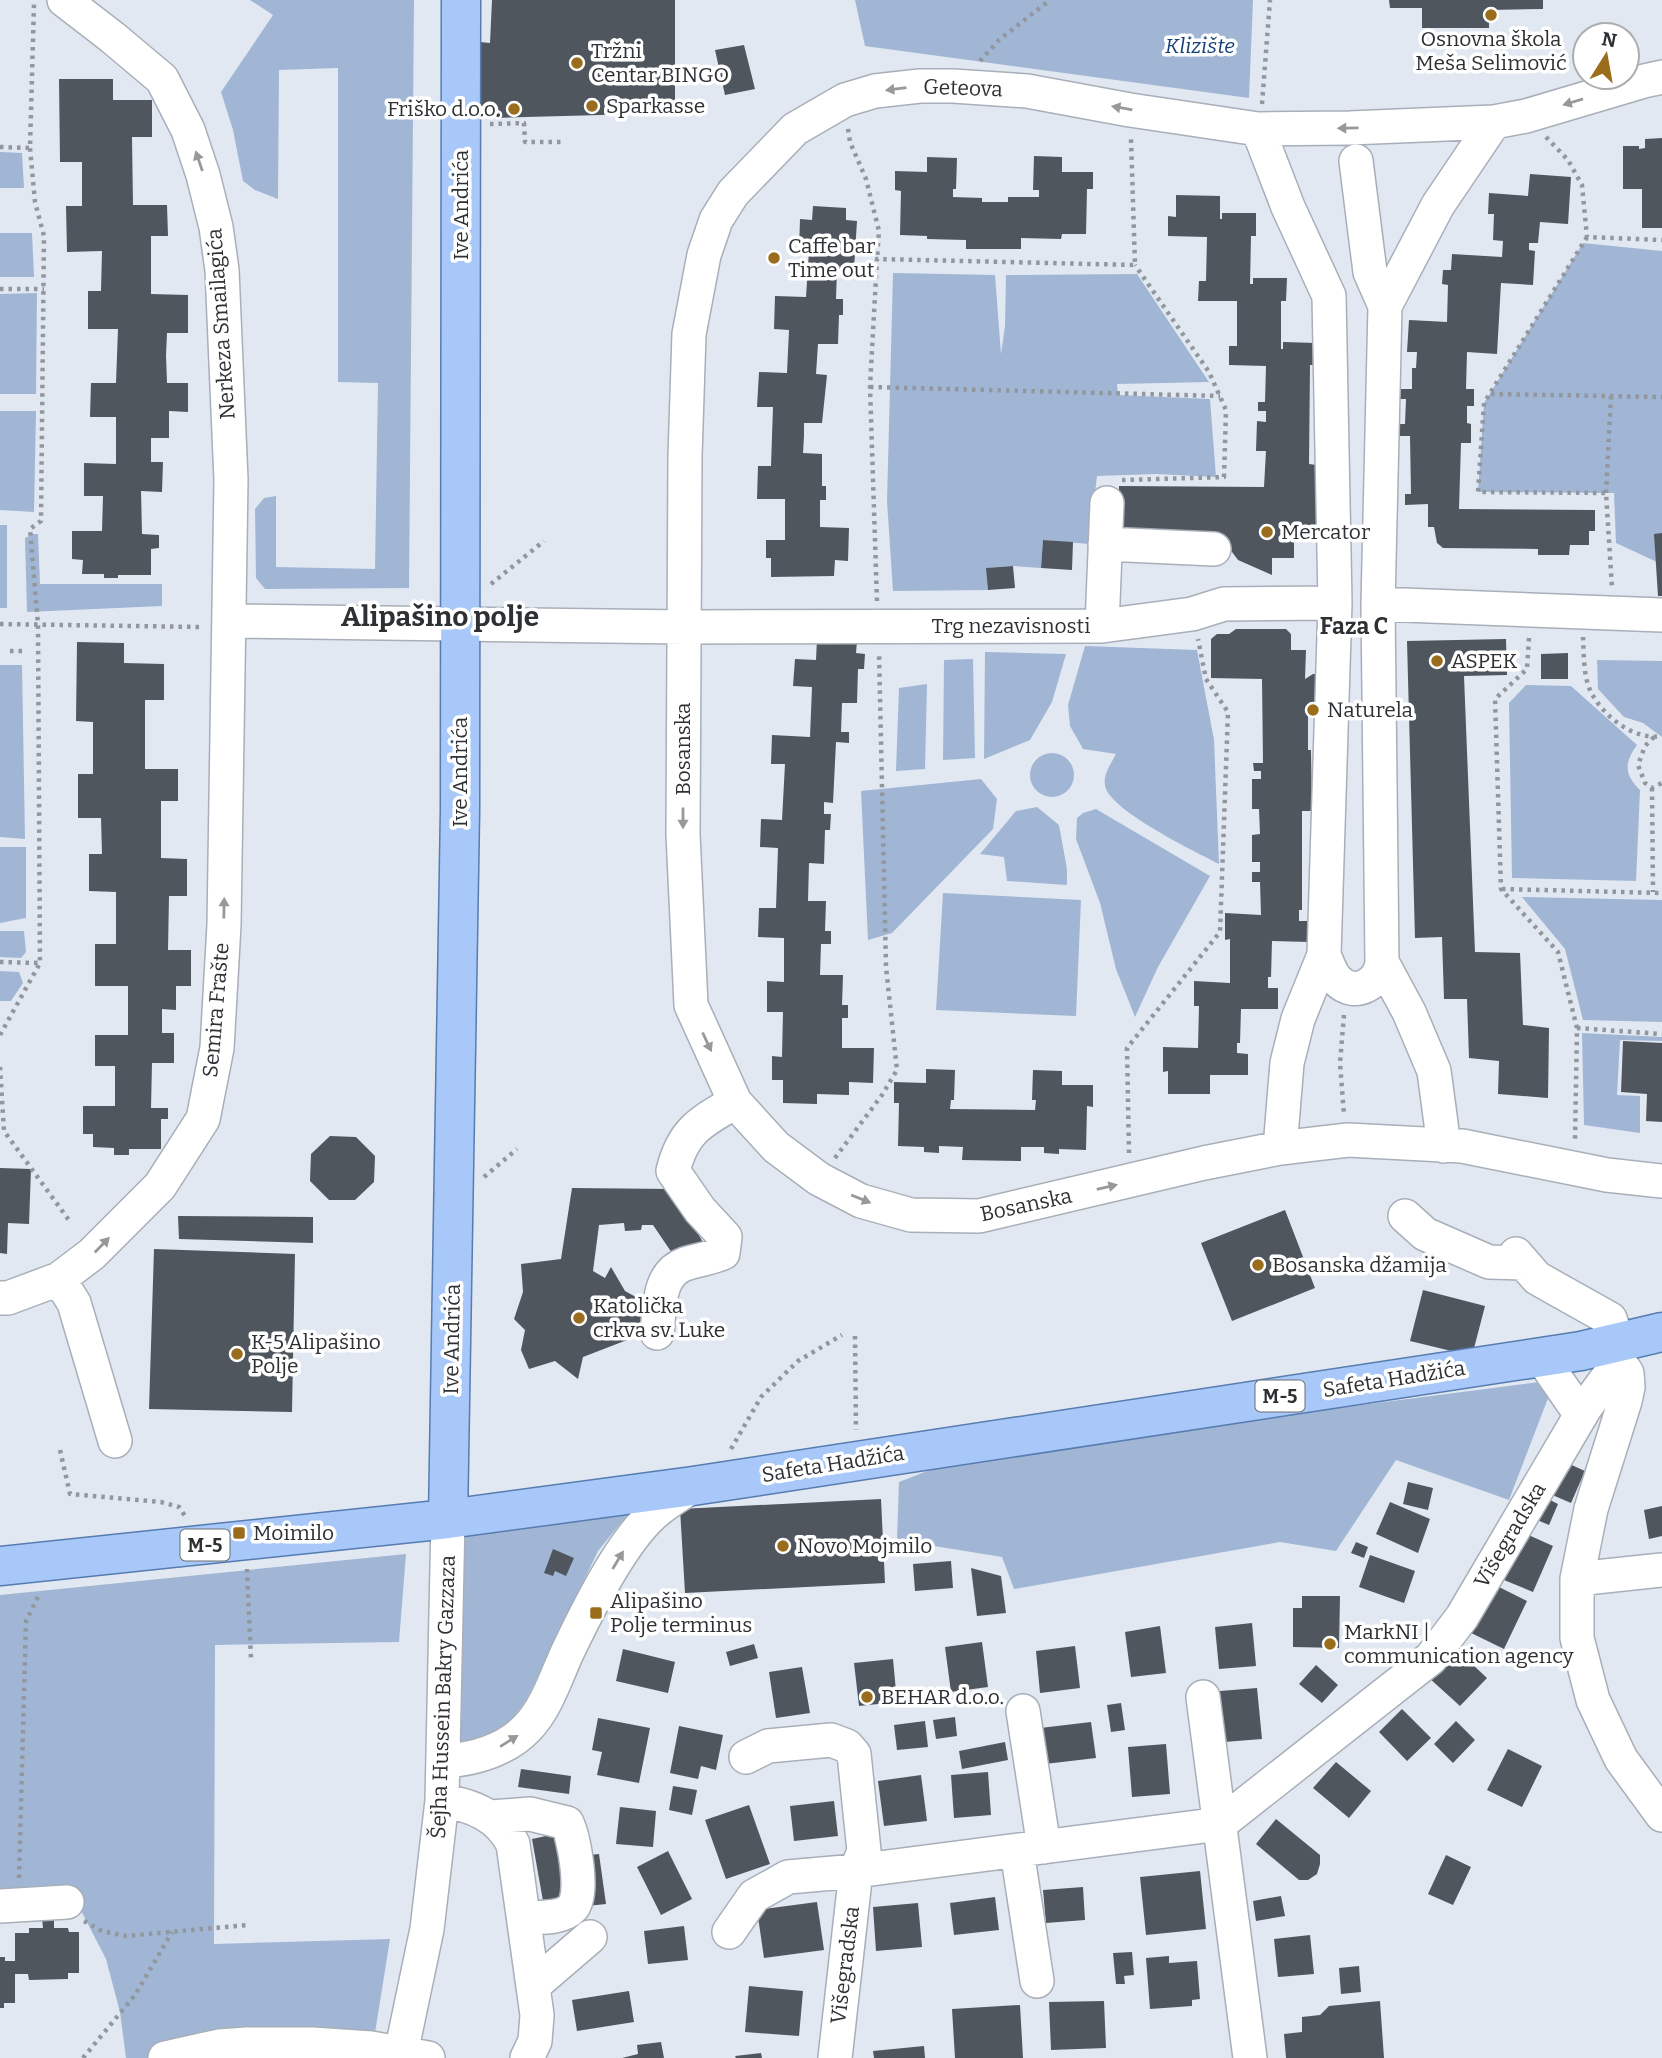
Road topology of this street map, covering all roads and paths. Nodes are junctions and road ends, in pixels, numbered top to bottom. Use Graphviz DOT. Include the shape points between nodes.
graph roads {
  1 [pos="34,0"];
  2 [pos="64,0"];
  3 [pos="461,0"];
  4 [pos="1050,0"];
  5 [pos="1270,0"];
  6 [pos="972,69"];
  7 [pos="1662,78"];
  8 [pos="845,100"];
  9 [pos="1130,110"];
  10 [pos="1526,116"];
  11 [pos="1494,122"];
  12 [pos="483,125"];
  13 [pos="1258,129"];
  14 [pos="562,142"];
  15 [pos="0,147"];
  16 [pos="30,148"];
  17 [pos="1356,161"];
  18 [pos="1587,237"];
  19 [pos="1662,240"];
  20 [pos="877,259"];
  21 [pos="1135,265"];
  22 [pos="0,289"];
  23 [pos="44,289"];
  24 [pos="1385,306"];
  25 [pos="870,387"];
  26 [pos="1490,394"];
  27 [pos="1220,396"];
  28 [pos="1611,396"];
  29 [pos="1662,397"];
  30 [pos="1606,493"];
  31 [pos="1107,503"];
  32 [pos="544,541"];
  33 [pos="1105,544"];
  34 [pos="1214,549"];
  35 [pos="485,589"];
  36 [pos="1335,603"];
  37 [pos="1378,604"];
  38 [pos="1531,609"];
  39 [pos="1597,612"];
  40 [pos="1192,614"];
  41 [pos="1662,615"];
  42 [pos="0,624"];
  43 [pos="229,624"];
  44 [pos="460,624"];
  45 [pos="38,625"];
  46 [pos="1102,626"];
  47 [pos="684,627"];
  48 [pos="878,627"];
  49 [pos="10,651"];
  50 [pos="22,651"];
  51 [pos="1658,737"];
  52 [pos="1662,743"];
  53 [pos="1662,783"];
  54 [pos="1652,788"];
  55 [pos="1501,889"];
  56 [pos="1653,892"];
  57 [pos="1662,892"];
  58 [pos="1324,955"];
  59 [pos="0,962"];
  60 [pos="1382,962"];
  61 [pos="40,963"];
  62 [pos="1347,986"];
  63 [pos="1577,1028"];
  64 [pos="1662,1034"];
  65 [pos="0,1035"];
  66 [pos="0,1067"];
  67 [pos="734,1102"];
  68 [pos="1343,1105"];
  69 [pos="1444,1146"];
  70 [pos="1280,1148"];
  71 [pos="517,1149"];
  72 [pos="1575,1169"];
  73 [pos="818,1179"];
  74 [pos="1662,1181"];
  75 [pos="1130,1182"];
  76 [pos="476,1184"];
  77 [pos="1405,1216"];
  78 [pos="71,1223"];
  79 [pos="59,1279"];
  80 [pos="0,1298"];
  81 [pos="1662,1332"];
  82 [pos="657,1333"];
  83 [pos="842,1335"];
  84 [pos="855,1336"];
  85 [pos="1618,1352"];
  86 [pos="1541,1357"];
  87 [pos="1581,1415"];
  88 [pos="856,1434"];
  89 [pos="115,1441"];
  90 [pos="60,1450"];
  91 [pos="730,1450"];
  92 [pos="693,1486"];
  93 [pos="188,1520"];
  94 [pos="448,1531"];
  95 [pos="247,1561"];
  96 [pos="0,1566"];
  97 [pos="1662,1570"];
  98 [pos="1577,1579"];
  99 [pos="41,1590"];
  100 [pos="251,1659"];
  101 [pos="1203,1697"];
  102 [pos="1023,1711"];
  103 [pos="746,1757"];
  104 [pos="445,1761"];
  105 [pos="442,1801"];
  106 [pos="1662,1815"];
  107 [pos="491,1817"];
  108 [pos="1220,1824"];
  109 [pos="1030,1849"];
  110 [pos="856,1871"];
  111 [pos="66,1902"];
  112 [pos="9,1905"];
  113 [pos="524,1918"];
  114 [pos="247,1925"];
  115 [pos="172,1932"];
  116 [pos="729,1932"];
  117 [pos="590,1937"];
  118 [pos="1037,1981"];
  119 [pos="533,1986"];
  120 [pos="410,2056"];
  121 [pos="83,2058"];
  122 [pos="165,2058"];
  123 [pos="527,2058"];
  124 [pos="835,2058"];
  125 [pos="1250,2058"];
  1 -- 16 [label="path"];
  43 -- 2 [label="street, Nerkeza Smailagića, one-way" via="231,481 222,270 203,175 188,130 162,79"];
  3 -- 44 [label="main road, Ive Andrića"];
  4 -- 6 [label="path" via="999,40"];
  5 -- 13 [label="path"];
  7 -- 10 [label="street, Geteova, one-way"];
  9 -- 8 [label="street, Geteova, one-way" via="1027,91 953,86 875,91"];
  8 -- 20 [label="path" via="850,142 866,179 879,232"];
  8 -- 47 [label="street, Geteova" via="795,129 733,193 716,220 704,256 689,334"];
  9 -- 13 [label="street, Geteova"];
  9 -- 21 [label="path"];
  10 -- 11 [label="street, Geteova"];
  10 -- 18 [label="path" via="1568,160 1582,185"];
  11 -- 13 [label="street, Geteova, one-way"];
  11 -- 24 [label="street" via="1438,205"];
  12 -- 14 [label="path" via="524,123 525,142"];
  13 -- 36 [label="street" via="1329,296"];
  15 -- 16 [label="path"];
  16 -- 23 [label="path" via="44,236"];
  17 -- 24 [label="street" via="1370,272"];
  18 -- 19 [label="path"];
  18 -- 26 [label="path"];
  20 -- 21 [label="path"];
  20 -- 25 [label="path"];
  21 -- 27 [label="path" via="1209,372"];
  22 -- 23 [label="path"];
  23 -- 45 [label="path" via="41,521 30,529"];
  24 -- 37 [label="street"];
  25 -- 27 [label="path"];
  25 -- 48 [label="path"];
  26 -- 28 [label="path"];
  26 -- 30 [label="path" via="1484,403 1478,492"];
  27 -- 31 [label="path" via="1226,410 1224,477 1106,481"];
  28 -- 29 [label="path"];
  28 -- 30 [label="path"];
  30 -- 39 [label="path"];
  31 -- 33 [label="street"];
  32 -- 35 [label="path"];
  33 -- 34 [label="street"];
  33 -- 46 [label="street"];
  36 -- 40 [label="street, Trg nezavisnosti" via="1224,604"];
  36 -- 58 [label="street"];
  37 -- 38 [label="street"];
  37 -- 60 [label="street"];
  38 -- 39 [label="street"];
  38 -- 55 [label="path" via="1527,670 1495,699"];
  39 -- 41 [label="street"];
  39 -- 51 [label="path" via="1585,672 1591,692 1625,729"];
  40 -- 46 [label="street, Trg nezavisnosti"];
  40 -- 75 [label="path" via="1206,680 1228,712 1220,932 1128,1048"];
  42 -- 45 [label="path"];
  43 -- 44 [label="street, Trg nezavisnosti"];
  43 -- 45 [label="path"];
  79 -- 43 [label="street, Semira Frašte, one-way" via="92,1254 160,1186 203,1119 217,1048 224,925"];
  44 -- 47 [label="street, Trg nezavisnosti"];
  44 -- 94 [label="main road, Ive Andrića"];
  45 -- 61 [label="path"];
  46 -- 48 [label="street, Trg nezavisnosti"];
  47 -- 48 [label="street, Trg nezavisnosti"];
  47 -- 67 [label="street, Bosanska, one-way" via="683,834 691,1005"];
  48 -- 73 [label="path" via="886,967 897,1070"];
  49 -- 50 [label="path"];
  51 -- 52 [label="path"];
  51 -- 54 [label="path" via="1645,746 1638,765"];
  53 -- 54 [label="path"];
  54 -- 56 [label="path"];
  55 -- 56 [label="path"];
  55 -- 63 [label="path" via="1559,952"];
  56 -- 57 [label="path"];
  58 -- 62 [label="street" via="1336,979"];
  58 -- 70 [label="street" via="1298,1019 1287,1063"];
  59 -- 61 [label="path"];
  60 -- 62 [label="street" via="1370,985"];
  60 -- 69 [label="street" via="1434,1071"];
  61 -- 65 [label="path"];
  62 -- 68 [label="path" via="1340,1063"];
  63 -- 64 [label="path"];
  63 -- 72 [label="path"];
  66 -- 78 [label="path" via="4,1131"];
  67 -- 73 [label="street, Bosanska" via="776,1147"];
  67 -- 82 [label="street" via="697,1124 677,1152 673,1171 725,1237 723,1253 683,1265 666,1279"];
  69 -- 70 [label="street, Bosanska" via="1348,1140"];
  69 -- 72 [label="street, Bosanska"];
  70 -- 75 [label="street, Bosanska"];
  71 -- 76 [label="path"];
  72 -- 74 [label="street, Bosanska"];
  73 -- 75 [label="street, Bosanska, one-way" via="861,1201 911,1215 979,1216"];
  77 -- 85 [label="street" via="1425,1234 1489,1262 1520,1258 1538,1278 1610,1319"];
  79 -- 80 [label="street, Semira Frašte"];
  79 -- 89 [label="street" via="74,1303"];
  81 -- 85 [label="main road, Safeta Hadžića / M-5"];
  83 -- 91 [label="path" via="799,1361 761,1397"];
  84 -- 88 [label="path"];
  85 -- 86 [label="main road, Safeta Hadžića / M-5"];
  85 -- 87 [label="street, Višegradska"];
  85 -- 98 [label="street" via="1628,1387 1591,1509"];
  86 -- 87 [label="street"];
  86 -- 92 [label="main road, Safeta Hadžića / M-5"];
  87 -- 108 [label="street, Višegradska" via="1462,1617 1431,1658"];
  90 -- 93 [label="path" via="70,1494 161,1502 179,1507"];
  92 -- 94 [label="main road, Safeta Hadžića / M-5"];
  104 -- 92 [label="street, one-way" via="486,1753 528,1728 583,1619 626,1548 649,1518"];
  94 -- 96 [label="main road, Safeta Hadžića / M-5"];
  94 -- 104 [label="street, Šejha Hussein Bakry Gazzaza"];
  95 -- 100 [label="path"];
  97 -- 98 [label="street"];
  98 -- 106 [label="street" via="1577,1638 1593,1700 1621,1759"];
  99 -- 112 [label="path" via="26,1621"];
  101 -- 108 [label="street"];
  102 -- 109 [label="street"];
  103 -- 110 [label="street, Višegradska" via="768,1746 793,1743 831,1741 847,1746 854,1754 864,1852"];
  104 -- 105 [label="street, Šejha Hussein Bakry Gazzaza"];
  105 -- 107 [label="street" via="467,1804"];
  105 -- 120 [label="street, Šejha Hussein Bakry Gazzaza"];
  107 -- 113 [label="street" via="513,1844"];
  107 -- 113 [label="street" via="530,1814 567,1823 571,1832 578,1900 571,1910 555,1916"];
  108 -- 109 [label="street"];
  108 -- 125 [label="street"];
  109 -- 110 [label="street"];
  109 -- 118 [label="street"];
  110 -- 116 [label="street" via="788,1877 754,1896"];
  110 -- 124 [label="street, Višegradska"];
  111 -- 112 [label="street"];
  111 -- 115 [label="path" via="82,1920 102,1931 126,1936"];
  113 -- 119 [label="street"];
  114 -- 115 [label="path"];
  115 -- 121 [label="path" via="135,1995"];
  117 -- 119 [label="street"];
  119 -- 123 [label="street" via="537,2028"];
  120 -- 122 [label="street" via="312,2044 247,2043"];
}
